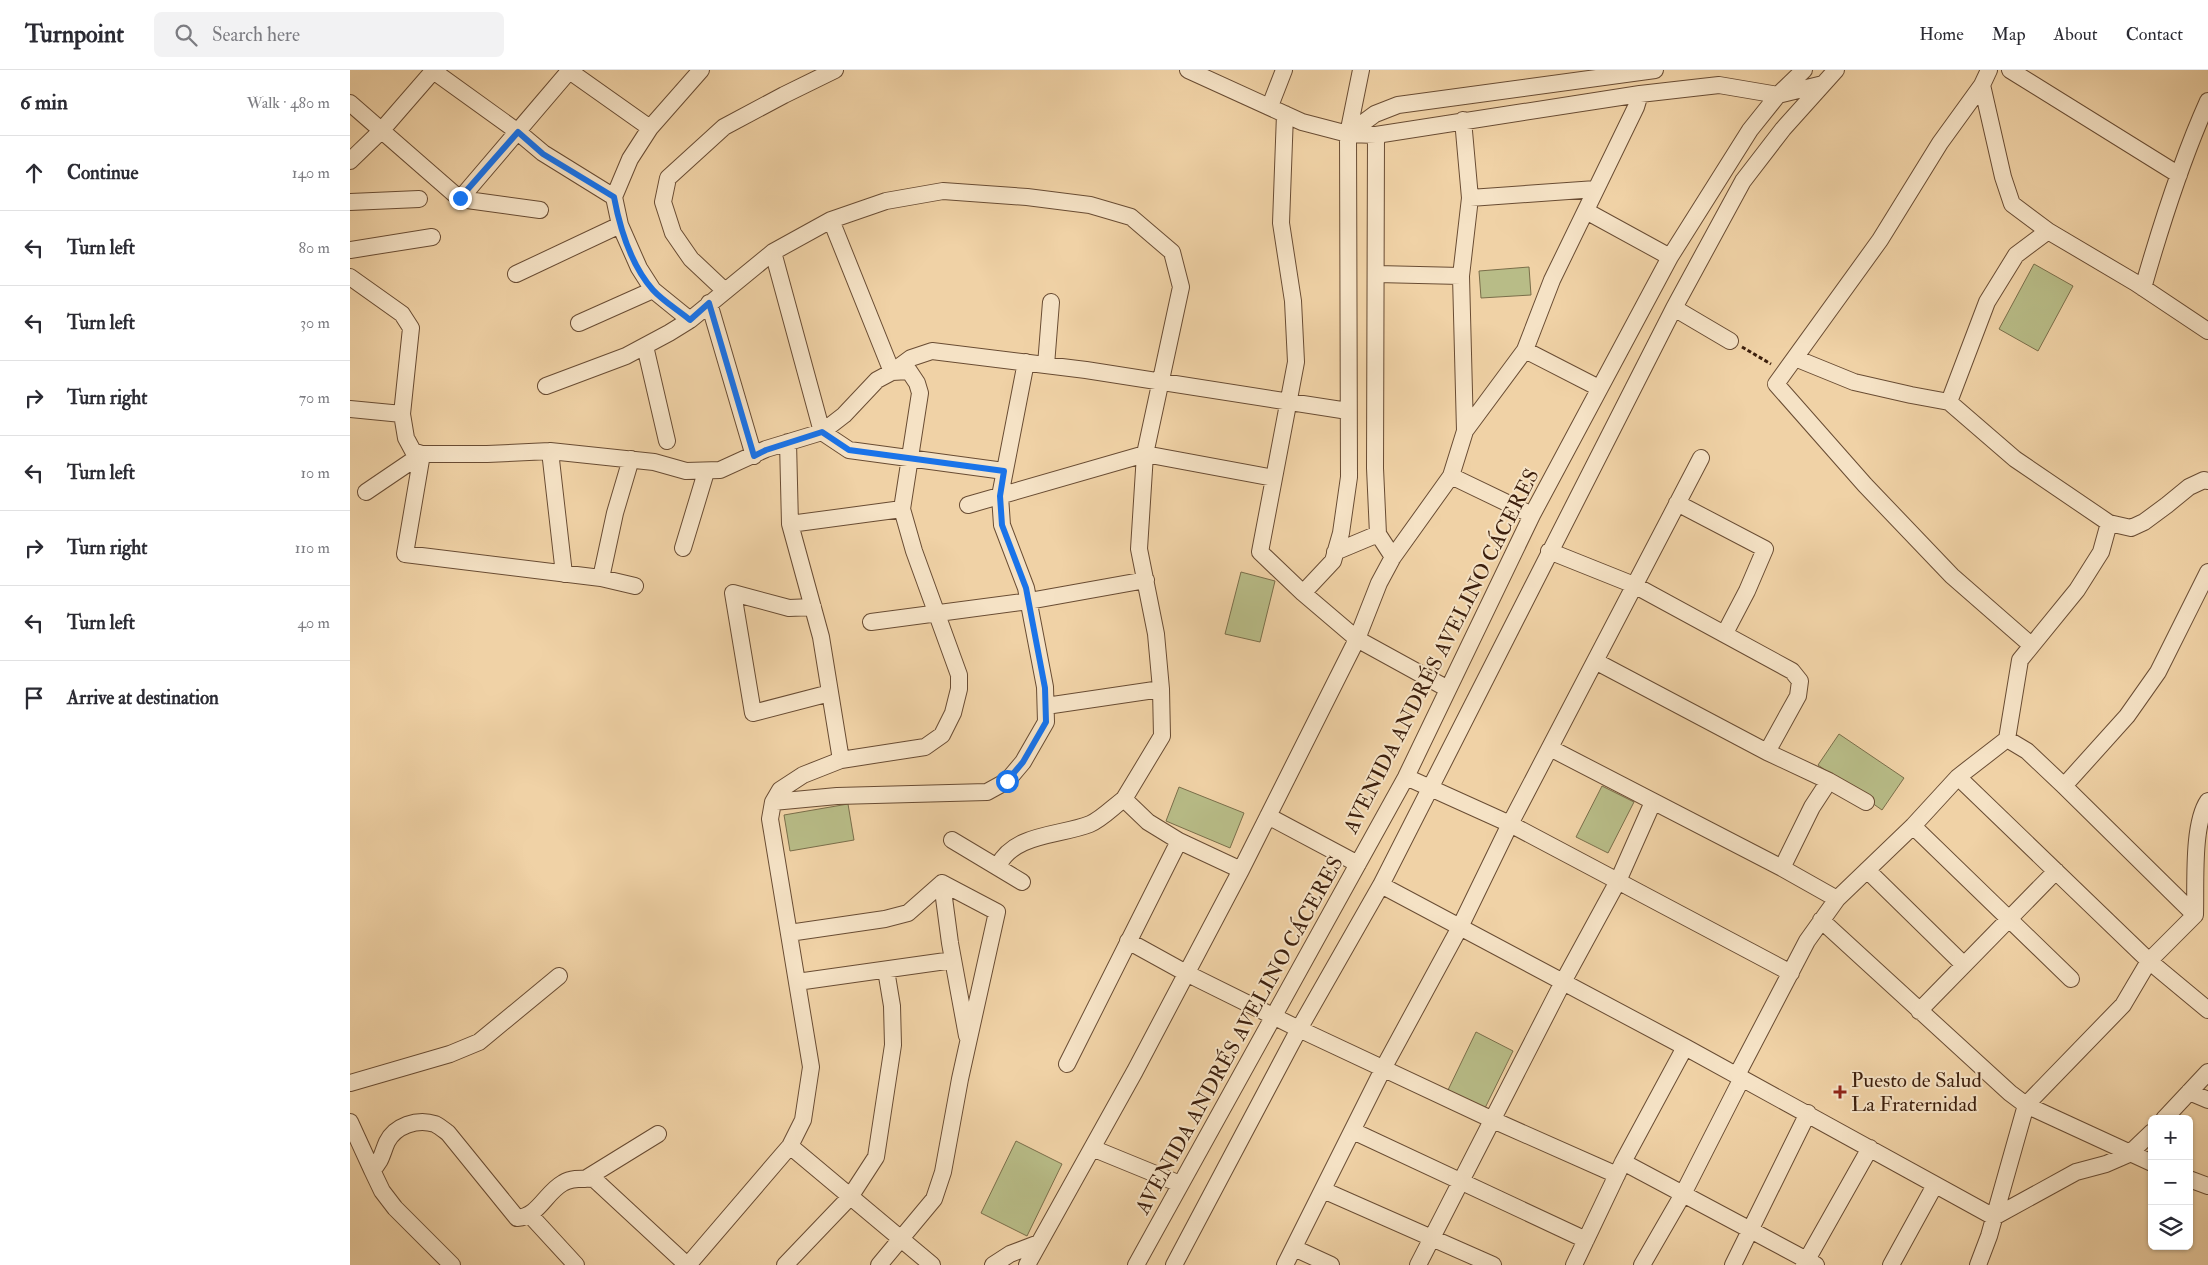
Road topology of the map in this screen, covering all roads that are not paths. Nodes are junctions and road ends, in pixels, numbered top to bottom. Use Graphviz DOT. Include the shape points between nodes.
graph roads {
  1 [pos="434,70"];
  2 [pos="569,70"];
  3 [pos="835,70"];
  4 [pos="1188,70"];
  5 [pos="1284,70"];
  6 [pos="1361,70"];
  7 [pos="1655,70"];
  8 [pos="1804,70"];
  9 [pos="1836,70"];
  10 [pos="1989,70"];
  11 [pos="2010,70"];
  12 [pos="692,72"];
  13 [pos="1610,72"];
  14 [pos="1823,84"];
  15 [pos="1982,85"];
  16 [pos="1640,94"];
  17 [pos="1778,95"];
  18 [pos="2208,101"];
  19 [pos="350,103"];
  20 [pos="1270,106"];
  21 [pos="1284,114"];
  22 [pos="1464,120"];
  23 [pos="650,128"];
  24 [pos="380,131"];
  25 [pos="518,132"];
  26 [pos="1348,134"];
  27 [pos="1376,135"];
  28 [pos="350,161"];
  29 [pos="2179,175"];
  30 [pos="1596,189"];
  31 [pos="614,197"];
  32 [pos="460,198"];
  33 [pos="1470,198"];
  34 [pos="419,199"];
  35 [pos="350,202"];
  36 [pos="540,210"];
  37 [pos="1586,211"];
  38 [pos="832,220"];
  39 [pos="620,225"];
  40 [pos="2048,231"];
  41 [pos="432,237"];
  42 [pos="350,250"];
  43 [pos="773,252"];
  44 [pos="1670,257"];
  45 [pos="516,274"];
  46 [pos="1377,274"];
  47 [pos="1462,276"];
  48 [pos="350,277"];
  49 [pos="2143,288"];
  50 [pos="654,290"];
  51 [pos="724,290"];
  52 [pos="1051,302"];
  53 [pos="709,303"];
  54 [pos="1674,308"];
  55 [pos="690,320"];
  56 [pos="580,323"];
  57 [pos="2208,331"];
  58 [pos="1730,341"];
  59 [pos="645,346"];
  60 [pos="1525,350"];
  61 [pos="1795,358"];
  62 [pos="1026,362"];
  63 [pos="1046,365"];
  64 [pos="892,372"];
  65 [pos="1160,382"];
  66 [pos="546,386"];
  67 [pos="1599,388"];
  68 [pos="1287,402"];
  69 [pos="1949,402"];
  70 [pos="350,409"];
  71 [pos="1348,411"];
  72 [pos="402,414"];
  73 [pos="1465,431"];
  74 [pos="822,432"];
  75 [pos="667,441"];
  76 [pos="788,442"];
  77 [pos="550,451"];
  78 [pos="422,454"];
  79 [pos="1145,454"];
  80 [pos="754,456"];
  81 [pos="1701,458"];
  82 [pos="631,459"];
  83 [pos="909,459"];
  84 [pos="1004,471"];
  85 [pos="706,472"];
  86 [pos="1451,476"];
  87 [pos="1274,478"];
  88 [pos="2208,481"];
  89 [pos="366,492"];
  90 [pos="1000,496"];
  91 [pos="1677,504"];
  92 [pos="968,505"];
  93 [pos="902,509"];
  94 [pos="1532,515"];
  95 [pos="2109,523"];
  96 [pos="790,524"];
  97 [pos="1378,534"];
  98 [pos="683,548"];
  99 [pos="1549,551"];
  100 [pos="1335,552"];
  101 [pos="1393,557"];
  102 [pos="2208,572"];
  103 [pos="564,574"];
  104 [pos="601,578"];
  105 [pos="1146,580"];
  106 [pos="1634,585"];
  107 [pos="635,586"];
  108 [pos="1303,593"];
  109 [pos="1029,601"];
  110 [pos="813,607"];
  111 [pos="936,613"];
  112 [pos="872,622"];
  113 [pos="1725,633"];
  114 [pos="1357,639"];
  115 [pos="2031,645"];
  116 [pos="1595,661"];
  117 [pos="1161,689"];
  118 [pos="1448,689"];
  119 [pos="830,693"];
  120 [pos="1046,706"];
  121 [pos="2007,739"];
  122 [pos="1550,748"];
  123 [pos="1767,752"];
  124 [pos="841,760"];
  125 [pos="1406,777"];
  126 [pos="1958,777"];
  127 [pos="1829,781"];
  128 [pos="2064,786"];
  129 [pos="1429,788"];
  130 [pos="1124,799"];
  131 [pos="2208,801"];
  132 [pos="774,802"];
  133 [pos="1653,802"];
  134 [pos="1866,802"];
  135 [pos="1268,816"];
  136 [pos="1510,824"];
  137 [pos="1913,826"];
  138 [pos="952,840"];
  139 [pos="1179,841"];
  140 [pos="1358,864"];
  141 [pos="998,866"];
  142 [pos="1782,868"];
  143 [pos="1241,870"];
  144 [pos="1868,870"];
  145 [pos="2056,871"];
  146 [pos="1618,881"];
  147 [pos="1022,882"];
  148 [pos="942,883"];
  149 [pos="1381,885"];
  150 [pos="1837,899"];
  151 [pos="2195,915"];
  152 [pos="2010,918"];
  153 [pos="1821,920"];
  154 [pos="1460,927"];
  155 [pos="789,933"];
  156 [pos="1128,941"];
  157 [pos="953,960"];
  158 [pos="2148,961"];
  159 [pos="1964,965"];
  160 [pos="886,970"];
  161 [pos="1186,973"];
  162 [pos="1791,973"];
  163 [pos="559,976"];
  164 [pos="2071,978"];
  165 [pos="797,982"];
  166 [pos="1563,982"];
  167 [pos="2208,1010"];
  168 [pos="1919,1011"];
  169 [pos="1274,1016"];
  170 [pos="1299,1028"];
  171 [pos="969,1044"];
  172 [pos="1685,1047"];
  173 [pos="1067,1064"];
  174 [pos="1384,1067"];
  175 [pos="2208,1072"];
  176 [pos="1739,1076"];
  177 [pos="350,1083"];
  178 [pos="2189,1092"];
  179 [pos="2208,1100"];
  180 [pos="2026,1105"];
  181 [pos="1808,1113"];
  182 [pos="2168,1115"];
  183 [pos="1493,1120"];
  184 [pos="350,1122"];
  185 [pos="1352,1131"];
  186 [pos="658,1134"];
  187 [pos="2148,1136"];
  188 [pos="790,1146"];
  189 [pos="1092,1148"];
  190 [pos="1870,1148"];
  191 [pos="2129,1154"];
  192 [pos="2148,1161"];
  193 [pos="1620,1168"];
  194 [pos="372,1170"];
  195 [pos="585,1179"];
  196 [pos="1461,1180"];
  197 [pos="2193,1180"];
  198 [pos="1180,1184"];
  199 [pos="1935,1185"];
  200 [pos="2208,1186"];
  201 [pos="1323,1190"];
  202 [pos="1683,1194"];
  203 [pos="850,1197"];
  204 [pos="530,1215"];
  205 [pos="1994,1217"];
  206 [pos="1752,1231"];
  207 [pos="1431,1238"];
  208 [pos="900,1240"];
  209 [pos="1586,1240"];
  210 [pos="1039,1243"];
  211 [pos="1294,1248"];
  212 [pos="1809,1264"];
  213 [pos="452,1265"];
  214 [pos="576,1265"];
  215 [pos="687,1265"];
  216 [pos="785,1265"];
  217 [pos="879,1265"];
  218 [pos="932,1265"];
  219 [pos="993,1265"];
  220 [pos="1027,1265"];
  221 [pos="1136,1265"];
  222 [pos="1175,1265"];
  223 [pos="1285,1265"];
  224 [pos="1331,1265"];
  225 [pos="1418,1265"];
  226 [pos="1492,1265"];
  227 [pos="1574,1265"];
  228 [pos="1642,1265"];
  229 [pos="1733,1265"];
  230 [pos="1892,1265"];
  231 [pos="1978,1265"];
  1 -- 24 [label="street"];
  1 -- 25 [label="street"];
  2 -- 23 [label="street"];
  2 -- 25 [label="street"];
  3 -- 51 [label="street" via="724,127 668,178 664,202 673,233 691,259"];
  4 -- 20 [label="street"];
  5 -- 20 [label="street"];
  6 -- 26 [label="street"];
  7 -- 13 [label="street"];
  8 -- 17 [label="street, AVENIDA ANDRÉS AVELINO CÁCERES"];
  9 -- 14 [label="street"];
  10 -- 15 [label="street"];
  11 -- 29 [label="street"];
  12 -- 23 [label="street"];
  13 -- 26 [label="street" via="1398,104 1375,114"];
  14 -- 17 [label="street"];
  14 -- 54 [label="street" via="1743,182"];
  15 -- 40 [label="street" via="2012,204"];
  15 -- 61 [label="street" via="1940,143 1880,240"];
  16 -- 17 [label="street" via="1719,85"];
  16 -- 22 [label="street"];
  16 -- 30 [label="street"];
  17 -- 44 [label="street, AVENIDA ANDRÉS AVELINO CÁCERES" via="1750,130"];
  18 -- 29 [label="street" via="2190,140"];
  19 -- 24 [label="street"];
  20 -- 21 [label="street"];
  21 -- 26 [label="street"];
  21 -- 68 [label="street" via="1281,223 1293,301 1296,362"];
  22 -- 27 [label="street"];
  22 -- 33 [label="street"];
  23 -- 31 [label="street" via="630,159"];
  24 -- 28 [label="street"];
  24 -- 32 [label="street"];
  25 -- 31 [label="street" via="563,167"];
  25 -- 32 [label="street"];
  26 -- 27 [label="street"];
  26 -- 71 [label="street"];
  27 -- 46 [label="street"];
  29 -- 49 [label="street"];
  30 -- 33 [label="street"];
  30 -- 37 [label="street"];
  31 -- 39 [label="street"];
  32 -- 36 [label="street"];
  33 -- 47 [label="street"];
  34 -- 35 [label="street"];
  37 -- 44 [label="street"];
  37 -- 60 [label="street" via="1552,280"];
  38 -- 43 [label="street"];
  38 -- 64 [label="street"];
  38 -- 65 [label="street" via="886,200 943,191 1090,205 1131,217 1172,252 1181,287"];
  39 -- 45 [label="street"];
  39 -- 50 [label="street" via="639,268"];
  40 -- 49 [label="street"];
  40 -- 69 [label="street" via="2016,255 1988,302"];
  41 -- 42 [label="street"];
  43 -- 51 [label="street"];
  43 -- 74 [label="street"];
  44 -- 67 [label="street, AVENIDA ANDRÉS AVELINO CÁCERES"];
  46 -- 47 [label="street"];
  46 -- 97 [label="street" via="1375,468"];
  47 -- 73 [label="street"];
  48 -- 72 [label="street" via="402,314 410,328"];
  49 -- 57 [label="street"];
  50 -- 55 [label="street"];
  50 -- 56 [label="street"];
  51 -- 53 [label="street"];
  52 -- 63 [label="street"];
  53 -- 55 [label="street"];
  53 -- 80 [label="street"];
  54 -- 58 [label="street"];
  54 -- 99 [label="street"];
  55 -- 59 [label="street"];
  59 -- 66 [label="street"];
  59 -- 75 [label="street"];
  60 -- 67 [label="street"];
  60 -- 73 [label="street"];
  61 -- 69 [label="street" via="1854,382"];
  61 -- 115 [label="street" via="1776,384 1865,485 1952,576"];
  62 -- 63 [label="street"];
  62 -- 64 [label="street" via="932,352 911,358"];
  62 -- 84 [label="street"];
  63 -- 65 [label="street"];
  64 -- 74 [label="street" via="877,380 844,416"];
  64 -- 83 [label="street" via="909,371 920,393"];
  65 -- 68 [label="street"];
  65 -- 79 [label="street"];
  67 -- 94 [label="street, AVENIDA ANDRÉS AVELINO CÁCERES"];
  68 -- 71 [label="street"];
  68 -- 87 [label="street"];
  69 -- 95 [label="street" via="2016,459"];
  70 -- 72 [label="street"];
  71 -- 100 [label="street" via="1348,478 1341,533"];
  72 -- 78 [label="street" via="406,438 413,450"];
  73 -- 86 [label="street"];
  74 -- 76 [label="street"];
  74 -- 83 [label="street" via="849,450"];
  76 -- 80 [label="street"];
  76 -- 96 [label="street"];
  77 -- 78 [label="street"];
  77 -- 82 [label="street"];
  77 -- 103 [label="street"];
  78 -- 89 [label="street"];
  78 -- 103 [label="street" via="405,554"];
  79 -- 87 [label="street"];
  79 -- 90 [label="street"];
  79 -- 105 [label="street" via="1139,548"];
  80 -- 85 [label="street" via="720,470"];
  81 -- 91 [label="street"];
  82 -- 85 [label="street"];
  82 -- 104 [label="street"];
  83 -- 84 [label="street"];
  83 -- 93 [label="street"];
  84 -- 90 [label="street"];
  85 -- 98 [label="street"];
  86 -- 94 [label="street"];
  86 -- 101 [label="street"];
  87 -- 108 [label="street" via="1260,552"];
  88 -- 95 [label="street" via="2189,486 2144,522 2131,528"];
  90 -- 92 [label="street"];
  90 -- 109 [label="street" via="1002,525"];
  91 -- 106 [label="street"];
  91 -- 113 [label="street" via="1765,549"];
  93 -- 96 [label="street"];
  93 -- 111 [label="street"];
  94 -- 118 [label="street, AVENIDA ANDRÉS AVELINO CÁCERES"];
  95 -- 115 [label="street" via="2101,552 2077,590"];
  96 -- 110 [label="street"];
  97 -- 100 [label="street"];
  97 -- 101 [label="street"];
  99 -- 106 [label="street"];
  99 -- 129 [label="street"];
  100 -- 108 [label="street" via="1333,560"];
  101 -- 114 [label="street"];
  102 -- 128 [label="street" via="2158,672 2127,716"];
  103 -- 104 [label="street"];
  104 -- 107 [label="street"];
  105 -- 109 [label="street"];
  105 -- 117 [label="street" via="1156,634"];
  106 -- 113 [label="street"];
  106 -- 116 [label="street"];
  108 -- 114 [label="street"];
  109 -- 111 [label="street"];
  109 -- 120 [label="street"];
  110 -- 119 [label="street"];
  110 -- 119 [label="street" via="789,608 733,593 753,713"];
  111 -- 112 [label="street"];
  111 -- 124 [label="street" via="958,675 959,690 953,713 942,735 925,747"];
  113 -- 123 [label="street" via="1792,671 1800,681 1798,696"];
  114 -- 118 [label="street"];
  114 -- 135 [label="street"];
  115 -- 121 [label="street" via="2020,660"];
  116 -- 122 [label="street"];
  116 -- 123 [label="street"];
  117 -- 120 [label="street"];
  117 -- 130 [label="street" via="1162,736"];
  118 -- 125 [label="street, AVENIDA ANDRÉS AVELINO CÁCERES"];
  119 -- 124 [label="street"];
  120 -- 132 [label="street" via="1046,722 1023,762 1007,781 987,792 837,796"];
  121 -- 126 [label="street"];
  121 -- 128 [label="street" via="2027,752"];
  122 -- 133 [label="street"];
  122 -- 136 [label="street"];
  123 -- 127 [label="street"];
  124 -- 132 [label="street" via="803,775 780,790"];
  125 -- 129 [label="street"];
  125 -- 140 [label="street, AVENIDA ANDRÉS AVELINO CÁCERES"];
  126 -- 137 [label="street"];
  126 -- 145 [label="street"];
  127 -- 134 [label="street"];
  127 -- 142 [label="street" via="1812,807"];
  128 -- 151 [label="street"];
  129 -- 136 [label="street"];
  129 -- 149 [label="street"];
  130 -- 139 [label="street" via="1148,822"];
  130 -- 141 [label="street" via="1091,824 1015,846 1004,854"];
  131 -- 151 [label="street" via="2202,809 2197,835"];
  132 -- 155 [label="street" via="770,819"];
  133 -- 142 [label="street"];
  133 -- 146 [label="street"];
  135 -- 140 [label="street"];
  135 -- 143 [label="street"];
  136 -- 146 [label="street"];
  136 -- 154 [label="street"];
  137 -- 144 [label="street"];
  137 -- 152 [label="street"];
  138 -- 141 [label="street"];
  139 -- 143 [label="street"];
  139 -- 156 [label="street"];
  140 -- 169 [label="street, AVENIDA ANDRÉS AVELINO CÁCERES"];
  141 -- 147 [label="street"];
  142 -- 150 [label="street"];
  143 -- 161 [label="street"];
  144 -- 150 [label="street"];
  144 -- 159 [label="street"];
  145 -- 152 [label="street"];
  145 -- 158 [label="street"];
  146 -- 162 [label="street"];
  146 -- 166 [label="street"];
  148 -- 155 [label="street" via="908,913"];
  148 -- 157 [label="street"];
  148 -- 171 [label="street" via="997,912"];
  149 -- 154 [label="street"];
  149 -- 170 [label="street"];
  150 -- 153 [label="street"];
  151 -- 158 [label="street"];
  152 -- 159 [label="street"];
  152 -- 164 [label="street"];
  153 -- 162 [label="street"];
  153 -- 168 [label="street"];
  154 -- 166 [label="street"];
  154 -- 174 [label="street"];
  155 -- 165 [label="street"];
  156 -- 161 [label="street"];
  156 -- 173 [label="street"];
  157 -- 160 [label="street"];
  157 -- 171 [label="street"];
  158 -- 167 [label="street"];
  158 -- 180 [label="street" via="2123,1005"];
  159 -- 168 [label="street"];
  160 -- 165 [label="street"];
  160 -- 203 [label="street" via="892,1006 893,1045 876,1157"];
  161 -- 169 [label="street"];
  161 -- 189 [label="street"];
  162 -- 176 [label="street"];
  163 -- 177 [label="street" via="479,1042 450,1054"];
  165 -- 188 [label="street" via="811,1067 803,1120"];
  166 -- 172 [label="street"];
  166 -- 183 [label="street"];
  168 -- 180 [label="street"];
  169 -- 170 [label="street"];
  169 -- 198 [label="street, AVENIDA ANDRÉS AVELINO CÁCERES"];
  170 -- 174 [label="street"];
  170 -- 222 [label="street"];
  171 -- 208 [label="street" via="943,1172 934,1199"];
  172 -- 176 [label="street"];
  172 -- 193 [label="street"];
  174 -- 183 [label="street"];
  174 -- 185 [label="street"];
  175 -- 178 [label="street"];
  176 -- 181 [label="street"];
  176 -- 202 [label="street"];
  178 -- 179 [label="street"];
  178 -- 182 [label="street"];
  180 -- 191 [label="street"];
  180 -- 205 [label="street"];
  181 -- 190 [label="street"];
  181 -- 206 [label="street"];
  183 -- 193 [label="street"];
  183 -- 196 [label="street"];
  184 -- 194 [label="street"];
  185 -- 196 [label="street"];
  185 -- 201 [label="street"];
  186 -- 195 [label="street"];
  187 -- 191 [label="street"];
  188 -- 203 [label="street"];
  188 -- 215 [label="street"];
  189 -- 198 [label="street"];
  189 -- 210 [label="street"];
  190 -- 199 [label="street"];
  190 -- 212 [label="street"];
  191 -- 192 [label="street"];
  191 -- 205 [label="street" via="2076,1172"];
  193 -- 202 [label="street"];
  193 -- 209 [label="street"];
  194 -- 204 [label="street" via="380,1163 394,1131 412,1124 435,1124 448,1133 516,1218"];
  194 -- 213 [label="street" via="395,1208"];
  195 -- 204 [label="street" via="562,1183"];
  195 -- 215 [label="street" via="594,1180"];
  196 -- 207 [label="street"];
  196 -- 209 [label="street"];
  197 -- 200 [label="street"];
  198 -- 221 [label="street, AVENIDA ANDRÉS AVELINO CÁCERES"];
  199 -- 205 [label="street"];
  199 -- 230 [label="street"];
  201 -- 207 [label="street"];
  201 -- 211 [label="street"];
  202 -- 206 [label="street"];
  202 -- 228 [label="street"];
  203 -- 208 [label="street"];
  203 -- 216 [label="street"];
  204 -- 214 [label="street"];
  205 -- 231 [label="street"];
  206 -- 212 [label="street"];
  206 -- 229 [label="street"];
  207 -- 225 [label="street"];
  207 -- 226 [label="street"];
  208 -- 217 [label="street"];
  208 -- 218 [label="street"];
  209 -- 227 [label="street"];
  210 -- 219 [label="street" via="1010,1254"];
  210 -- 220 [label="street"];
  211 -- 223 [label="street"];
  211 -- 224 [label="street"];
}
